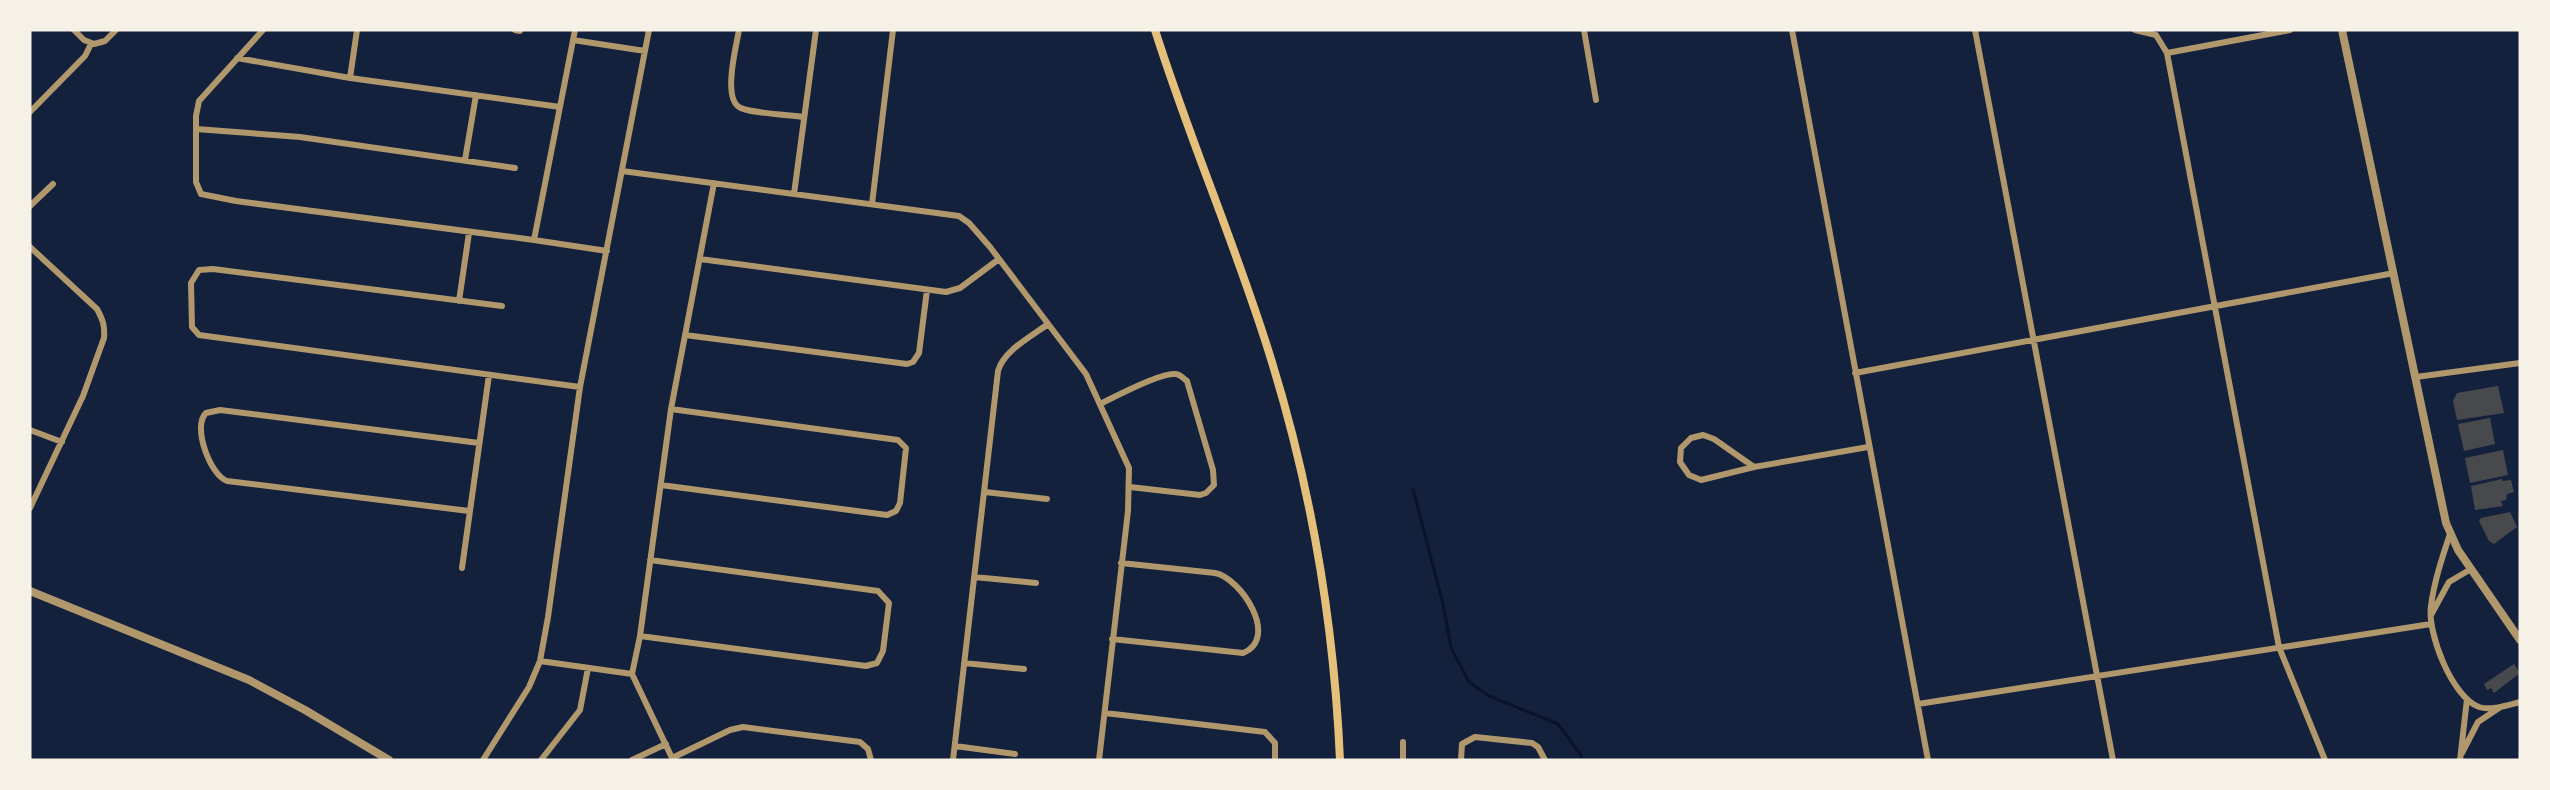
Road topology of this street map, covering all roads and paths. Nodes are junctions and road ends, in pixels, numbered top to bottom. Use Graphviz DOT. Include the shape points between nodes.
graph roads {
  1 [pos="74,30"];
  2 [pos="116,30"];
  3 [pos="263,30"];
  4 [pos="357,30"];
  5 [pos="574,30"];
  6 [pos="649,30"];
  7 [pos="739,30"];
  8 [pos="816,30"];
  9 [pos="893,30"];
  10 [pos="1155,30"];
  11 [pos="1584,30"];
  12 [pos="1792,30"];
  13 [pos="1975,30"];
  14 [pos="2135,30"];
  15 [pos="2290,30"];
  16 [pos="2342,30"];
  17 [pos="573,40"];
  18 [pos="91,44"];
  19 [pos="645,51"];
  20 [pos="2167,53"];
  21 [pos="237,58"];
  22 [pos="350,78"];
  23 [pos="476,95"];
  24 [pos="1596,100"];
  25 [pos="560,107"];
  26 [pos="30,111"];
  27 [pos="804,117"];
  28 [pos="196,129"];
  29 [pos="465,160"];
  30 [pos="515,168"];
  31 [pos="622,171"];
  32 [pos="714,183"];
  33 [pos="53,184"];
  34 [pos="794,194"];
  35 [pos="872,204"];
  36 [pos="30,206"];
  37 [pos="469,233"];
  38 [pos="534,240"];
  39 [pos="30,247"];
  40 [pos="607,251"];
  41 [pos="999,259"];
  42 [pos="700,260"];
  43 [pos="2394,273"];
  44 [pos="927,290"];
  45 [pos="459,301"];
  46 [pos="502,306"];
  47 [pos="2214,307"];
  48 [pos="1048,324"];
  49 [pos="685,335"];
  50 [pos="2036,340"];
  51 [pos="2520,363"];
  52 [pos="1855,373"];
  53 [pos="489,375"];
  54 [pos="2416,377"];
  55 [pos="580,387"];
  56 [pos="1100,404"];
  57 [pos="671,409"];
  58 [pos="30,430"];
  59 [pos="62,442"];
  60 [pos="479,443"];
  61 [pos="1868,447"];
  62 [pos="1754,467"];
  63 [pos="661,485"];
  64 [pos="1130,487"];
  65 [pos="984,492"];
  66 [pos="1047,499"];
  67 [pos="30,508"];
  68 [pos="469,511"];
  69 [pos="2450,534"];
  70 [pos="650,560"];
  71 [pos="1121,563"];
  72 [pos="462,568"];
  73 [pos="2471,569"];
  74 [pos="974,577"];
  75 [pos="1036,583"];
  76 [pos="30,591"];
  77 [pos="2431,616"];
  78 [pos="2431,624"];
  79 [pos="640,636"];
  80 [pos="1112,639"];
  81 [pos="2520,640"];
  82 [pos="2279,647"];
  83 [pos="540,661"];
  84 [pos="964,663"];
  85 [pos="588,668"];
  86 [pos="1024,669"];
  87 [pos="632,674"];
  88 [pos="2098,676"];
  89 [pos="2467,699"];
  90 [pos="2520,702"];
  91 [pos="1918,704"];
  92 [pos="2502,706"];
  93 [pos="1105,713"];
  94 [pos="1403,742"];
  95 [pos="666,744"];
  96 [pos="955,746"];
  97 [pos="1015,754"];
  98 [pos="2461,756"];
  99 [pos="672,759"];
  100 [pos="389,760"];
  101 [pos="483,760"];
  102 [pos="541,760"];
  103 [pos="632,760"];
  104 [pos="871,760"];
  105 [pos="953,760"];
  106 [pos="1099,760"];
  107 [pos="1275,760"];
  108 [pos="1340,760"];
  109 [pos="1403,760"];
  110 [pos="1461,760"];
  111 [pos="1545,760"];
  112 [pos="1928,760"];
  113 [pos="2113,760"];
  114 [pos="2325,760"];
  1 -- 18 [label="street"];
  2 -- 18 [label="street" via="105,41"];
  3 -- 21 [label="street"];
  4 -- 22 [label="street"];
  5 -- 17 [label="street"];
  6 -- 19 [label="street"];
  7 -- 27 [label="street" via="730,91 734,103 743,109"];
  8 -- 27 [label="street"];
  9 -- 35 [label="street"];
  10 -- 108 [label="main road" via="1255,308 1286,409 1325,600"];
  11 -- 24 [label="street"];
  12 -- 52 [label="street"];
  13 -- 50 [label="street"];
  14 -- 20 [label="street" via="2160,39"];
  15 -- 20 [label="street"];
  16 -- 43 [label="street"];
  17 -- 19 [label="street"];
  17 -- 25 [label="street"];
  18 -- 26 [label="street" via="85,56"];
  19 -- 31 [label="street"];
  20 -- 47 [label="street"];
  21 -- 22 [label="street"];
  21 -- 28 [label="street" via="200,101"];
  22 -- 23 [label="street"];
  23 -- 25 [label="street"];
  23 -- 29 [label="street"];
  25 -- 38 [label="street"];
  27 -- 34 [label="street"];
  28 -- 29 [label="street" via="300,137"];
  28 -- 37 [label="street" via="196,187 206,196"];
  29 -- 30 [label="street"];
  31 -- 32 [label="street"];
  31 -- 40 [label="street"];
  32 -- 34 [label="street"];
  32 -- 42 [label="street"];
  33 -- 36 [label="street"];
  34 -- 35 [label="street"];
  35 -- 41 [label="street" via="959,216"];
  37 -- 38 [label="street"];
  37 -- 45 [label="street"];
  38 -- 40 [label="street"];
  39 -- 59 [label="street" via="97,309 104,321 100,350"];
  40 -- 55 [label="street"];
  41 -- 44 [label="street" via="957,290"];
  41 -- 48 [label="street"];
  42 -- 44 [label="street"];
  42 -- 49 [label="street"];
  43 -- 47 [label="street"];
  43 -- 54 [label="street"];
  44 -- 49 [label="street" via="919,353 914,362 907,364"];
  45 -- 46 [label="street"];
  45 -- 53 [label="street" via="204,269 191,283 191,324 199,335"];
  47 -- 50 [label="street"];
  47 -- 82 [label="street"];
  48 -- 56 [label="street" via="1086,374"];
  48 -- 65 [label="street" via="1010,352 999,367"];
  49 -- 57 [label="street"];
  50 -- 52 [label="street"];
  50 -- 88 [label="street"];
  51 -- 54 [label="street"];
  52 -- 61 [label="street"];
  53 -- 55 [label="street"];
  53 -- 60 [label="street"];
  54 -- 69 [label="street"];
  55 -- 83 [label="street"];
  56 -- 64 [label="street" via="1126,462"];
  56 -- 64 [label="street" via="1170,374 1187,381 1214,485 1206,494 1197,495"];
  57 -- 63 [label="street"];
  57 -- 63 [label="street" via="898,440 906,448 900,503 896,511 887,515"];
  58 -- 59 [label="street"];
  59 -- 67 [label="street"];
  60 -- 68 [label="street"];
  60 -- 68 [label="street" via="220,410 206,413 200,422 214,472 226,481"];
  61 -- 62 [label="street"];
  61 -- 91 [label="street"];
  62 -- 62 [label="street" via="1703,435 1687,441 1680,452 1685,472 1701,480"];
  63 -- 70 [label="street"];
  64 -- 71 [label="street"];
  65 -- 66 [label="street"];
  65 -- 74 [label="street"];
  68 -- 72 [label="street"];
  69 -- 73 [label="street"];
  69 -- 77 [label="street"];
  70 -- 79 [label="street"];
  70 -- 79 [label="street" via="878,591 889,603 883,651 877,663 866,666"];
  71 -- 80 [label="street"];
  71 -- 80 [label="street" via="1228,577 1254,611 1257,639 1244,653"];
  73 -- 77 [label="street" via="2449,582"];
  73 -- 81 [label="street"];
  74 -- 75 [label="street"];
  74 -- 84 [label="street"];
  76 -- 100 [label="street" via="278,695"];
  77 -- 78 [label="street"];
  78 -- 82 [label="street"];
  78 -- 89 [label="street" via="2437,648"];
  79 -- 87 [label="street"];
  80 -- 93 [label="street"];
  82 -- 88 [label="street"];
  82 -- 114 [label="street"];
  83 -- 85 [label="street"];
  83 -- 101 [label="street" via="529,687"];
  84 -- 86 [label="street"];
  84 -- 96 [label="street"];
  85 -- 87 [label="street"];
  85 -- 102 [label="street" via="580,710"];
  87 -- 95 [label="street"];
  88 -- 91 [label="street"];
  88 -- 113 [label="street"];
  89 -- 92 [label="street" via="2484,708"];
  89 -- 98 [label="street"];
  90 -- 92 [label="street"];
  91 -- 112 [label="street"];
  92 -- 98 [label="street" via="2478,722"];
  93 -- 106 [label="street"];
  93 -- 107 [label="street" via="1265,732 1275,743"];
  94 -- 109 [label="street"];
  95 -- 99 [label="street"];
  95 -- 103 [label="street"];
  96 -- 97 [label="street"];
  96 -- 105 [label="street"];
  99 -- 104 [label="street" via="734,729 747,727 860,742 868,749"];
  110 -- 111 [label="street" via="1462,744 1475,737 1532,743"];
}
